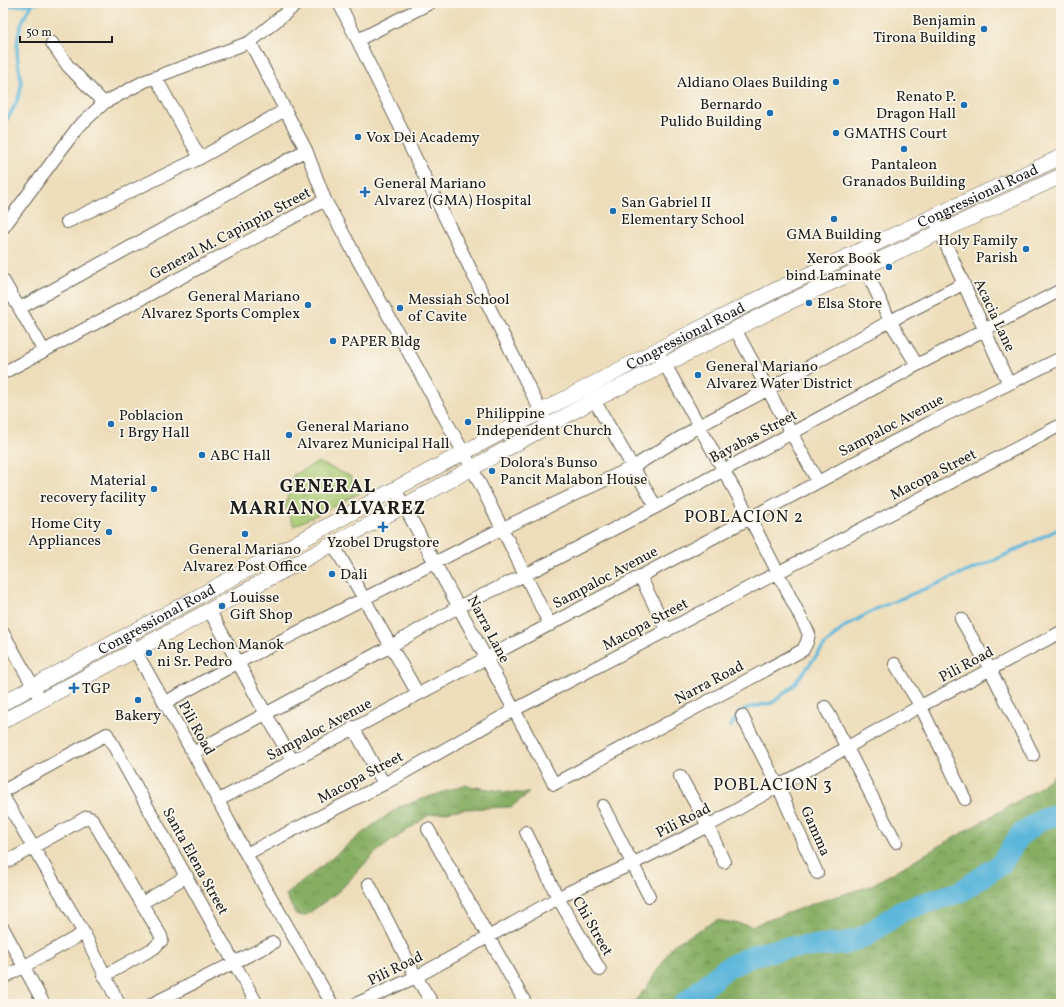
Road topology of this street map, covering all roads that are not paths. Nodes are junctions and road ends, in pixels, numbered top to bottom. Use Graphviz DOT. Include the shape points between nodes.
graph roads {
  1 [pos="298,3"];
  2 [pos="339,3"];
  3 [pos="430,3"];
  4 [pos="358,40"];
  5 [pos="250,42"];
  6 [pos="52,43"];
  7 [pos="156,78"];
  8 [pos="104,103"];
  9 [pos="285,110"];
  10 [pos="306,150"];
  11 [pos="1061,157"];
  12 [pos="200,158"];
  13 [pos="1061,176"];
  14 [pos="325,200"];
  15 [pos="934,218"];
  16 [pos="67,222"];
  17 [pos="3,228"];
  18 [pos="940,233"];
  19 [pos="864,266"];
  20 [pos="3,280"];
  21 [pos="963,284"];
  22 [pos="1060,294"];
  23 [pos="20,308"];
  24 [pos="890,321"];
  25 [pos="735,329"];
  26 [pos="984,330"];
  27 [pos="657,350"];
  28 [pos="44,351"];
  29 [pos="1061,358"];
  30 [pos="665,364"];
  31 [pos="917,365"];
  32 [pos="3,373"];
  33 [pos="1008,382"];
  34 [pos="767,390"];
  35 [pos="594,400"];
  36 [pos="544,419"];
  37 [pos="1061,425"];
  38 [pos="699,426"];
  39 [pos="792,433"];
  40 [pos="464,454"];
  41 [pos="633,467"];
  42 [pos="472,468"];
  43 [pos="724,469"];
  44 [pos="818,482"];
  45 [pos="395,489"];
  46 [pos="404,506"];
  47 [pos="656,507"];
  48 [pos="750,518"];
  49 [pos="503,528"];
  50 [pos="332,544"];
  51 [pos="435,563"];
  52 [pos="244,572"];
  53 [pos="777,572"];
  54 [pos="526,574"];
  55 [pos="640,576"];
  56 [pos="252,587"];
  57 [pos="364,598"];
  58 [pos="458,606"];
  59 [pos="208,610"];
  60 [pos="961,619"];
  61 [pos="550,625"];
  62 [pos="667,631"];
  63 [pos="1061,632"];
  64 [pos="3,633"];
  65 [pos="127,636"];
  66 [pos="391,646"];
  67 [pos="134,650"];
  68 [pos="486,658"];
  69 [pos="239,662"];
  70 [pos="895,664"];
  71 [pos="990,669"];
  72 [pos="33,686"];
  73 [pos="418,694"];
  74 [pos="41,700"];
  75 [pos="3,703"];
  76 [pos="164,703"];
  77 [pos="921,706"];
  78 [pos="825,707"];
  79 [pos="514,710"];
  80 [pos="264,714"];
  81 [pos="742,716"];
  82 [pos="3,721"];
  83 [pos="354,727"];
  84 [pos="848,746"];
  85 [pos="193,753"];
  86 [pos="1033,755"];
  87 [pos="293,761"];
  88 [pos="680,776"];
  89 [pos="384,784"];
  90 [pos="554,784"];
  91 [pos="778,786"];
  92 [pos="3,791"];
  93 [pos="3,796"];
  94 [pos="965,799"];
  95 [pos="217,800"];
  96 [pos="603,806"];
  97 [pos="708,826"];
  98 [pos="428,829"];
  99 [pos="526,832"];
  100 [pos="896,842"];
  101 [pos="34,848"];
  102 [pos="246,854"];
  103 [pos="724,862"];
  104 [pos="3,864"];
  105 [pos="632,864"];
  106 [pos="817,873"];
  107 [pos="186,876"];
  108 [pos="369,884"];
  109 [pos="650,896"];
  110 [pos="558,898"];
  111 [pos="142,903"];
  112 [pos="3,928"];
  113 [pos="84,933"];
  114 [pos="489,936"];
  115 [pos="273,943"];
  116 [pos="235,962"];
  117 [pos="24,966"];
  118 [pos="600,970"];
  119 [pos="104,976"];
  120 [pos="416,977"];
  121 [pos="3,978"];
  122 [pos="44,1004"];
  123 [pos="119,1004"];
  124 [pos="152,1004"];
  125 [pos="257,1004"];
  126 [pos="332,1004"];
  127 [pos="356,1004"];
  128 [pos="432,1004"];
  129 [pos="526,1004"];
  1 -- 5 [label="street"];
  2 -- 4 [label="street"];
  3 -- 4 [label="street"];
  4 -- 36 [label="street"];
  5 -- 7 [label="street"];
  5 -- 9 [label="street"];
  6 -- 8 [label="street" via="68,66"];
  7 -- 8 [label="street" via="145,81"];
  7 -- 12 [label="street"];
  8 -- 17 [label="street" via="78,127"];
  9 -- 10 [label="street"];
  9 -- 12 [label="street"];
  10 -- 14 [label="street"];
  10 -- 23 [label="street"];
  11 -- 15 [label="main road, Congressional Road"];
  12 -- 16 [label="street"];
  13 -- 18 [label="main road, Congressional Road"];
  14 -- 28 [label="street, General M. Capinpin Street"];
  14 -- 40 [label="street"];
  15 -- 18 [label="street, Acacia Lane"];
  15 -- 27 [label="main road, Congressional Road" via="780,288"];
  18 -- 19 [label="main road, Congressional Road"];
  18 -- 21 [label="street, Acacia Lane"];
  19 -- 24 [label="street"];
  19 -- 25 [label="main road, Congressional Road"];
  20 -- 23 [label="street"];
  21 -- 24 [label="street"];
  21 -- 26 [label="street, Acacia Lane"];
  22 -- 26 [label="street, Bayabas Street"];
  23 -- 28 [label="street"];
  24 -- 31 [label="street"];
  24 -- 34 [label="street"];
  25 -- 30 [label="main road, Congressional Road"];
  25 -- 34 [label="street"];
  26 -- 31 [label="street, Bayabas Street"];
  26 -- 33 [label="street, Acacia Lane"];
  27 -- 30 [label="street"];
  27 -- 36 [label="main road, Congressional Road"];
  28 -- 32 [label="street, General M. Capinpin Street"];
  29 -- 33 [label="street, Sampaloc Avenue"];
  30 -- 35 [label="main road, Congressional Road"];
  30 -- 38 [label="street"];
  31 -- 39 [label="street, Bayabas Street"];
  33 -- 44 [label="street, Sampaloc Avenue"];
  34 -- 38 [label="street"];
  34 -- 39 [label="street"];
  35 -- 36 [label="main road, Congressional Road"];
  35 -- 41 [label="street"];
  36 -- 40 [label="main road, Congressional Road"];
  36 -- 42 [label="main road, Congressional Road"];
  37 -- 53 [label="street, Macopa Street"];
  38 -- 41 [label="street"];
  38 -- 43 [label="street"];
  39 -- 43 [label="street, Bayabas Street"];
  39 -- 44 [label="street"];
  40 -- 42 [label="street"];
  40 -- 45 [label="main road, Congressional Road"];
  41 -- 47 [label="street"];
  41 -- 49 [label="street"];
  42 -- 46 [label="main road, Congressional Road"];
  42 -- 49 [label="street"];
  43 -- 47 [label="street, Bayabas Street"];
  43 -- 48 [label="street"];
  44 -- 48 [label="street, Sampaloc Avenue"];
  45 -- 46 [label="street, Narra Lane"];
  45 -- 52 [label="main road, Congressional Road"];
  46 -- 50 [label="main road, Congressional Road"];
  46 -- 51 [label="street, Narra Lane"];
  47 -- 54 [label="street, Bayabas Street"];
  48 -- 53 [label="street"];
  48 -- 55 [label="street, Sampaloc Avenue"];
  49 -- 51 [label="street"];
  49 -- 54 [label="street"];
  50 -- 56 [label="main road, Congressional Road"];
  50 -- 57 [label="street"];
  51 -- 57 [label="street"];
  51 -- 58 [label="street, Narra Lane"];
  52 -- 56 [label="main road"];
  52 -- 65 [label="main road, Congressional Road"];
  53 -- 62 [label="street, Macopa Street"];
  53 -- 90 [label="street, Narra Road" via="808,634 804,650"];
  54 -- 58 [label="street, Bayabas Street"];
  54 -- 61 [label="street"];
  55 -- 61 [label="street, Sampaloc Avenue"];
  55 -- 62 [label="street"];
  56 -- 59 [label="main road, Congressional Road"];
  57 -- 66 [label="street"];
  57 -- 69 [label="street"];
  58 -- 66 [label="street, Bayabas Street"];
  58 -- 68 [label="street, Narra Lane"];
  59 -- 67 [label="main road, Congressional Road"];
  59 -- 69 [label="street"];
  60 -- 71 [label="street"];
  61 -- 68 [label="street, Sampaloc Avenue"];
  62 -- 79 [label="street, Macopa Street"];
  63 -- 71 [label="street, Pili Road"];
  64 -- 72 [label="street"];
  65 -- 67 [label="street, Pili Road"];
  65 -- 72 [label="main road, Congressional Road"];
  66 -- 73 [label="street"];
  66 -- 80 [label="street, Bayabas Street"];
  67 -- 74 [label="main road, Congressional Road"];
  67 -- 76 [label="street, Pili Road"];
  68 -- 73 [label="street, Sampaloc Avenue"];
  68 -- 79 [label="street, Narra Lane"];
  69 -- 76 [label="street"];
  69 -- 80 [label="street"];
  70 -- 77 [label="street"];
  71 -- 77 [label="street, Pili Road"];
  71 -- 86 [label="street"];
  72 -- 74 [label="street"];
  72 -- 75 [label="main road, Congressional Road"];
  73 -- 83 [label="street, Sampaloc Avenue"];
  74 -- 82 [label="main road, Congressional Road"];
  76 -- 85 [label="street, Pili Road"];
  77 -- 84 [label="street, Pili Road"];
  77 -- 94 [label="street"];
  78 -- 84 [label="street"];
  79 -- 89 [label="street, Macopa Street"];
  79 -- 90 [label="street, Narra Lane"];
  80 -- 85 [label="street, Bayabas Street"];
  80 -- 87 [label="street"];
  81 -- 91 [label="street, Gamma"];
  83 -- 87 [label="street, Sampaloc Avenue"];
  83 -- 89 [label="street"];
  84 -- 91 [label="street, Pili Road"];
  84 -- 100 [label="street"];
  85 -- 95 [label="street, Pili Road"];
  87 -- 95 [label="street, Sampaloc Avenue"];
  88 -- 97 [label="street"];
  89 -- 102 [label="street, Macopa Street"];
  91 -- 97 [label="street, Pili Road"];
  91 -- 106 [label="street, Gamma"];
  92 -- 107 [label="street, Santa Elena Street" via="107,734"];
  93 -- 101 [label="street"];
  95 -- 102 [label="street, Pili Road"];
  96 -- 105 [label="street"];
  97 -- 103 [label="street"];
  97 -- 105 [label="street, Pili Road"];
  98 -- 114 [label="street"];
  99 -- 110 [label="street, Chi Street"];
  101 -- 104 [label="street"];
  101 -- 111 [label="street" via="87,818 92,819"];
  101 -- 113 [label="street"];
  102 -- 126 [label="street, Pili Road"];
  105 -- 109 [label="street"];
  105 -- 110 [label="street, Pili Road"];
  107 -- 111 [label="street"];
  107 -- 116 [label="street, Santa Elena Street"];
  108 -- 120 [label="street"];
  110 -- 114 [label="street, Pili Road"];
  110 -- 118 [label="street, Chi Street"];
  111 -- 119 [label="street" via="161,936 161,943"];
  112 -- 117 [label="street"];
  113 -- 117 [label="street"];
  113 -- 119 [label="street"];
  114 -- 120 [label="street, Pili Road"];
  114 -- 129 [label="street"];
  115 -- 116 [label="street"];
  116 -- 124 [label="street"];
  116 -- 125 [label="street, Santa Elena Street"];
  117 -- 121 [label="street"];
  117 -- 122 [label="street"];
  119 -- 123 [label="street"];
  120 -- 127 [label="street, Pili Road"];
  120 -- 128 [label="street"];
}
